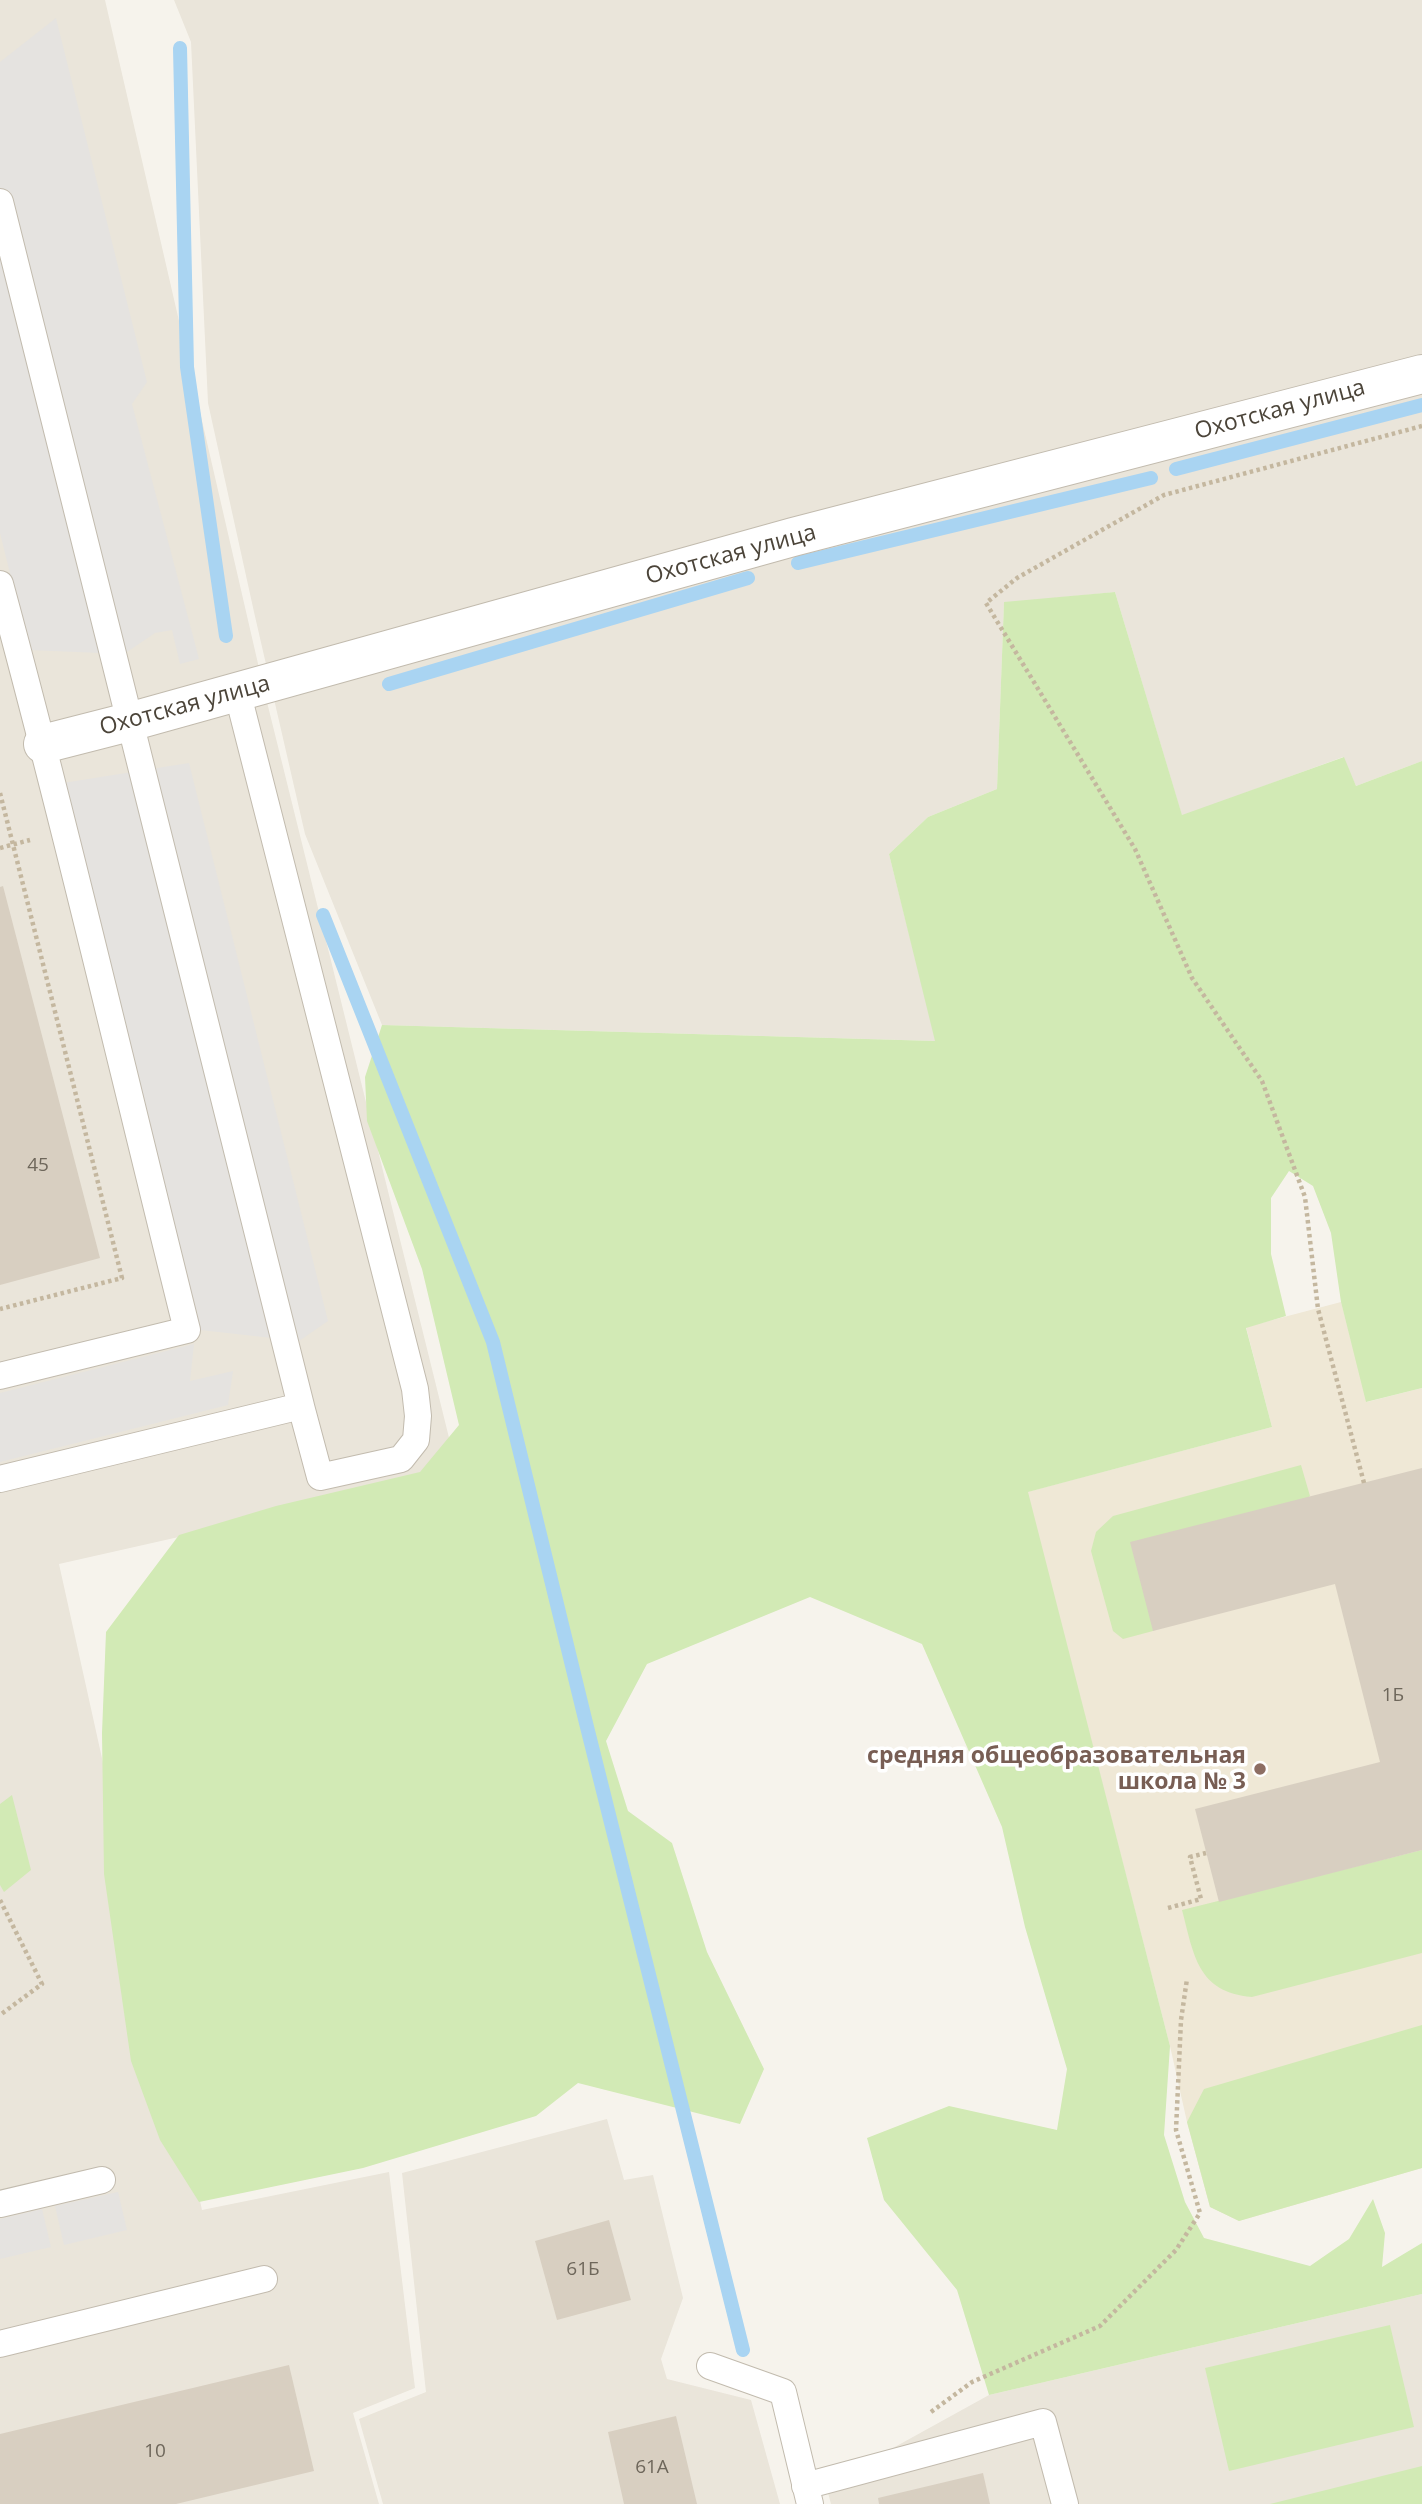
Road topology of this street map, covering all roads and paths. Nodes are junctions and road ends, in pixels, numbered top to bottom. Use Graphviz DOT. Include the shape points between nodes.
graph roads {
  1 [pos="0,202"];
  2 [pos="1422,374"];
  3 [pos="1422,426"];
  4 [pos="0,584"];
  5 [pos="237,691"];
  6 [pos="129,722"];
  7 [pos="43,744"];
  8 [pos="0,793"];
  9 [pos="0,1310"];
  10 [pos="0,1376"];
  11 [pos="301,1406"];
  12 [pos="0,1479"];
  13 [pos="1364,1483"];
  14 [pos="1206,1853"];
  15 [pos="0,1900"];
  16 [pos="1168,1908"];
  17 [pos="1187,1979"];
  18 [pos="0,2015"];
  19 [pos="102,2180"];
  20 [pos="0,2204"];
  21 [pos="264,2279"];
  22 [pos="0,2343"];
  23 [pos="710,2366"];
  24 [pos="930,2412"];
  25 [pos="808,2495"];
  26 [pos="1065,2504"];
  1 -- 6 [label="lane"];
  2 -- 5 [label="street, Охотская улица" via="793,537"];
  3 -- 13 [label="path" via="1164,495 1017,578 986,603 1135,849 1192,978 1262,1081 1305,1197 1318,1309"];
  4 -- 7 [label="lane"];
  5 -- 6 [label="street, Охотская улица"];
  5 -- 11 [label="lane" via="415,1389 416,1440 401,1459 320,1477"];
  6 -- 7 [label="street, Охотская улица"];
  6 -- 11 [label="lane"];
  7 -- 10 [label="lane" via="187,1330"];
  8 -- 9 [label="path" via="122,1279"];
  11 -- 12 [label="lane"];
  14 -- 16 [label="path" via="1190,1857 1201,1899"];
  15 -- 18 [label="path" via="41,1984"];
  17 -- 24 [label="path" via="1176,2130 1200,2213 1176,2250 1100,2326 972,2382"];
  19 -- 20 [label="lane"];
  21 -- 22 [label="lane"];
  23 -- 25 [label="lane" via="783,2392"];
  25 -- 26 [label="lane" via="1043,2422"];
}
